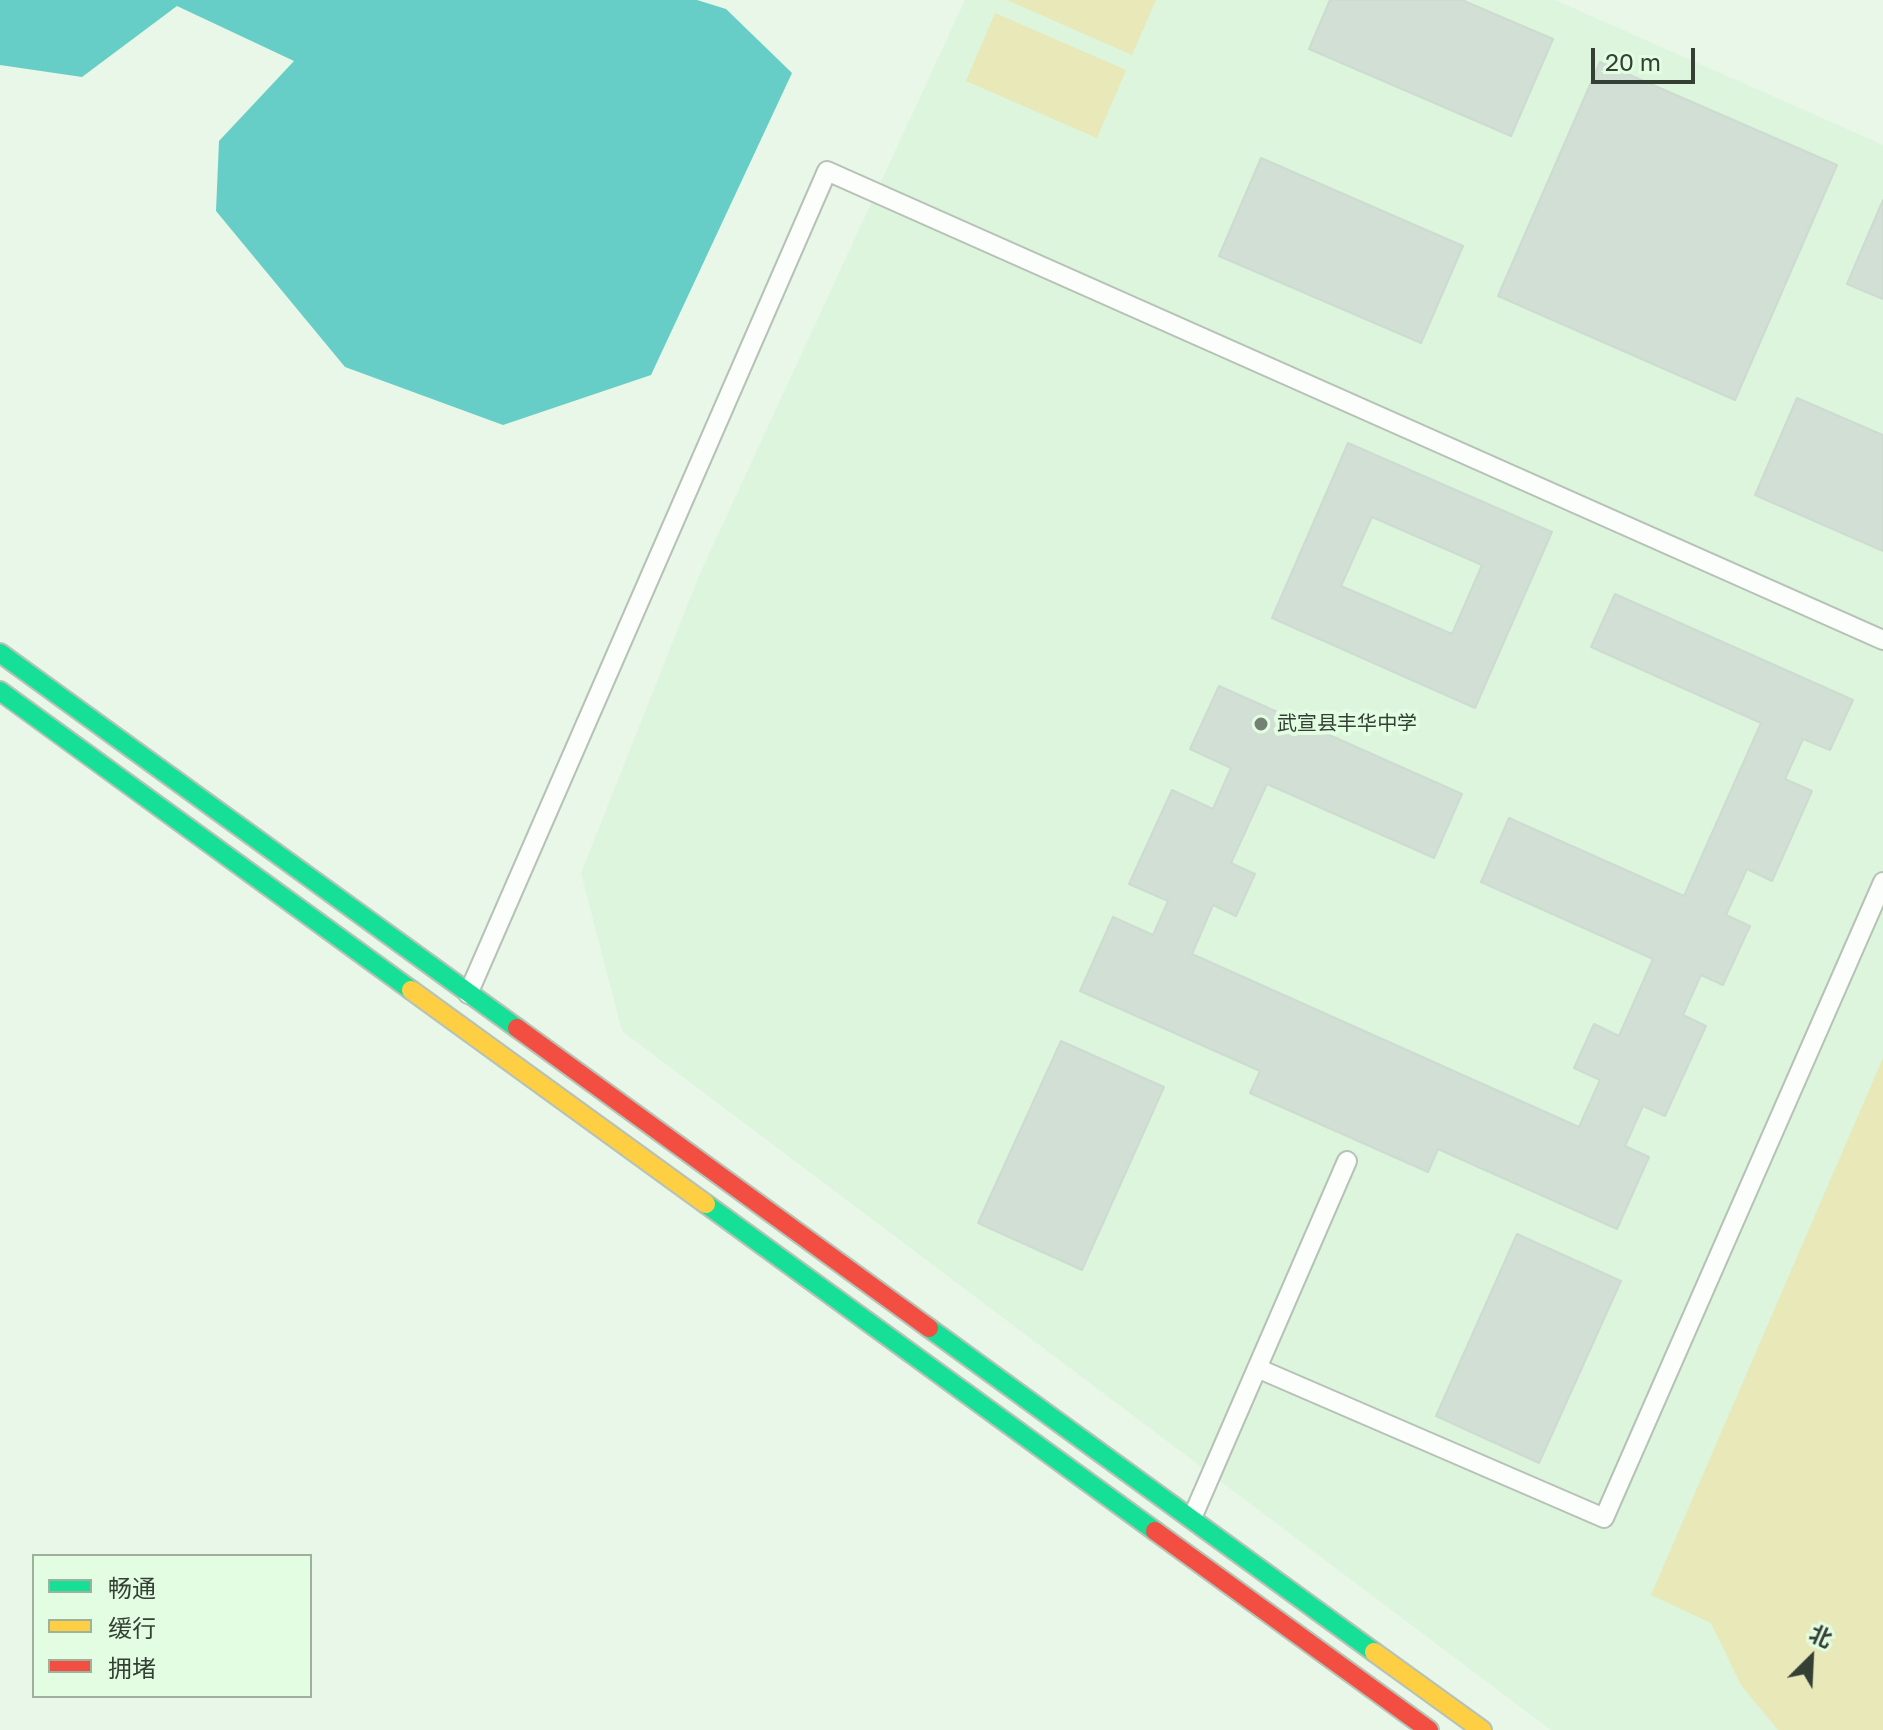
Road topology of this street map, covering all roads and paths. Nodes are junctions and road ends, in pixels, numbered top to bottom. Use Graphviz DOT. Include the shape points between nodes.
graph roads {
  1 [pos="1883,640"];
  2 [pos="0,653"];
  3 [pos="0,691"];
  4 [pos="1883,882"];
  5 [pos="468,993"];
  6 [pos="456,1023"];
  7 [pos="1347,1161"];
  8 [pos="1257,1368"];
  9 [pos="1191,1519"];
  10 [pos="1179,1548"];
  11 [pos="1429,1730"];
  12 [pos="1482,1730"];
  1 -- 5 [label="lane" via="827,171"];
  2 -- 5 [label="main road"];
  3 -- 6 [label="main road"];
  4 -- 8 [label="lane" via="1604,1518"];
  5 -- 6 [label="lane"];
  5 -- 9 [label="main road"];
  6 -- 10 [label="main road"];
  7 -- 8 [label="lane"];
  8 -- 9 [label="lane"];
  9 -- 10 [label="lane"];
  9 -- 12 [label="main road"];
  10 -- 11 [label="main road"];
}
